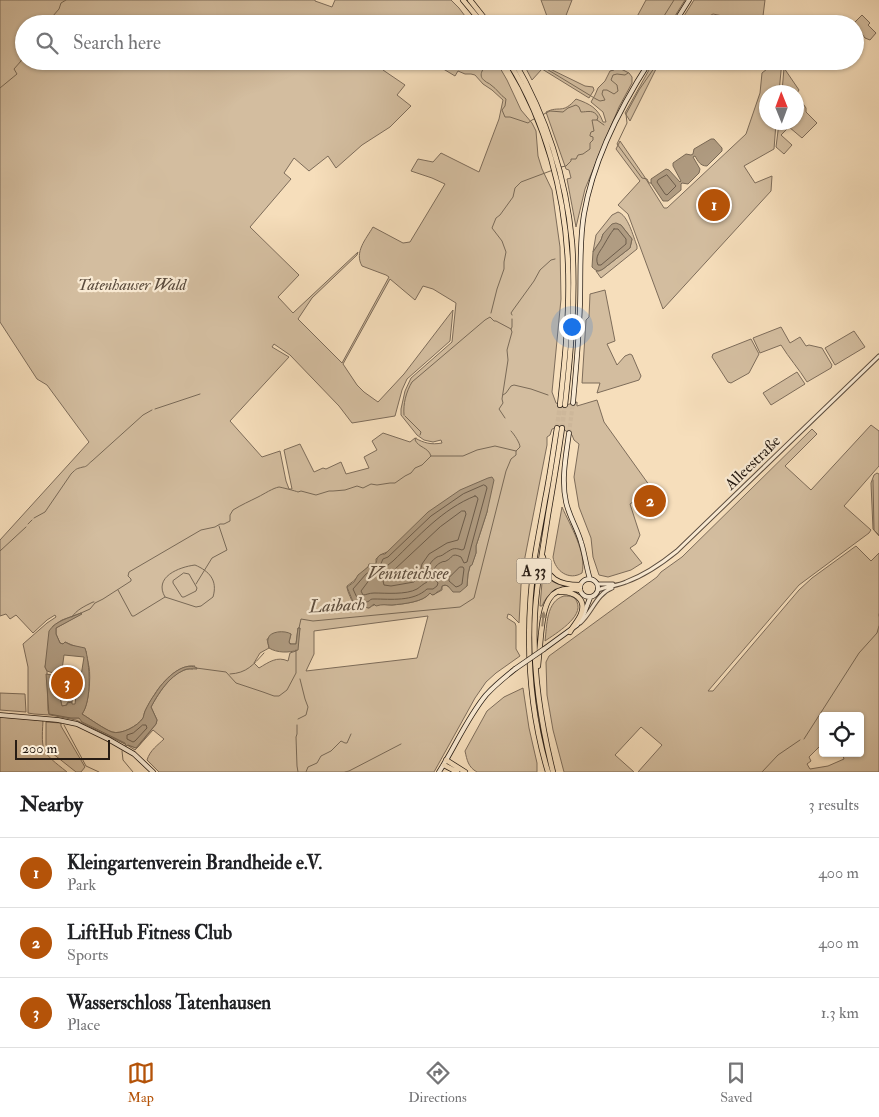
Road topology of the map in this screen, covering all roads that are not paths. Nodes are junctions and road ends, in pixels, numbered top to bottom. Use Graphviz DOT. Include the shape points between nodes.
graph roads {
  1 [pos="464,0"];
  2 [pos="470,0"];
  3 [pos="689,0"];
  4 [pos="476,15"];
  5 [pos="482,15"];
  6 [pos="680,15"];
  7 [pos="513,70"];
  8 [pos="519,70"];
  9 [pos="645,70"];
  10 [pos="537,112"];
  11 [pos="879,356"];
  12 [pos="573,403"];
  13 [pos="563,405"];
  14 [pos="570,433"];
  15 [pos="543,548"];
  16 [pos="636,578"];
  17 [pos="588,579"];
  18 [pos="625,583"];
  19 [pos="598,584"];
  20 [pos="580,587"];
  21 [pos="598,590"];
  22 [pos="585,597"];
  23 [pos="590,598"];
  24 [pos="548,600"];
  25 [pos="584,613"];
  26 [pos="577,625"];
  27 [pos="570,632"];
  28 [pos="536,685"];
  29 [pos="0,715"];
  30 [pos="544,762"];
  31 [pos="445,763"];
  32 [pos="456,771"];
  33 [pos="153,772"];
  34 [pos="439,772"];
  35 [pos="445,772"];
  36 [pos="466,772"];
  37 [pos="544,772"];
  38 [pos="548,772"];
  39 [pos="553,772"];
  1 -- 4 [label="highway"];
  2 -- 5 [label="highway"];
  3 -- 6 [label="main road"];
  7 -- 10 [label="highway"];
  8 -- 10 [label="highway"];
  9 -- 12 [label="main road" via="617,121 588,193 581,235 580,316"];
  10 -- 13 [label="highway" via="558,174 568,265"];
  11 -- 16 [label="street, Alleestraße" via="687,542 656,568"];
  14 -- 17 [label="main road" via="563,486 585,557"];
  15 -- 20 [label="highway" via="544,566 552,578"];
  15 -- 28 [label="highway, A 33" via="536,590"];
  15 -- 30 [label="highway, A 33" via="560,428 535,555 529,619 530,680"];
  16 -- 18 [label="street, Alleestraße"];
  16 -- 19 [label="street, Alleestraße"];
  17 -- 19 [label="main road"];
  17 -- 20 [label="main road"];
  18 -- 21 [label="street, Alleestraße"];
  18 -- 26 [label="street" via="605,592"];
  19 -- 21 [label="main road"];
  20 -- 22 [label="main road"];
  20 -- 24 [label="highway" via="560,590"];
  21 -- 23 [label="main road"];
  22 -- 23 [label="main road"];
  22 -- 25 [label="main road"];
  23 -- 25 [label="main road"];
  24 -- 27 [label="highway" via="567,591 580,598 581,614"];
  28 -- 24 [label="highway, one-way" via="543,613"];
  25 -- 26 [label="main road"];
  26 -- 27 [label="main road"];
  27 -- 31 [label="main road, bridge" via="502,679 480,703"];
  28 -- 39 [label="highway, A 33"];
  29 -- 33 [label="main road" via="77,724 134,754"];
  30 -- 37 [label="highway"];
  30 -- 38 [label="highway, A 33"];
  31 -- 32 [label="highway"];
  31 -- 34 [label="main road"];
  31 -- 36 [label="highway"];
  32 -- 35 [label="highway"];
}
